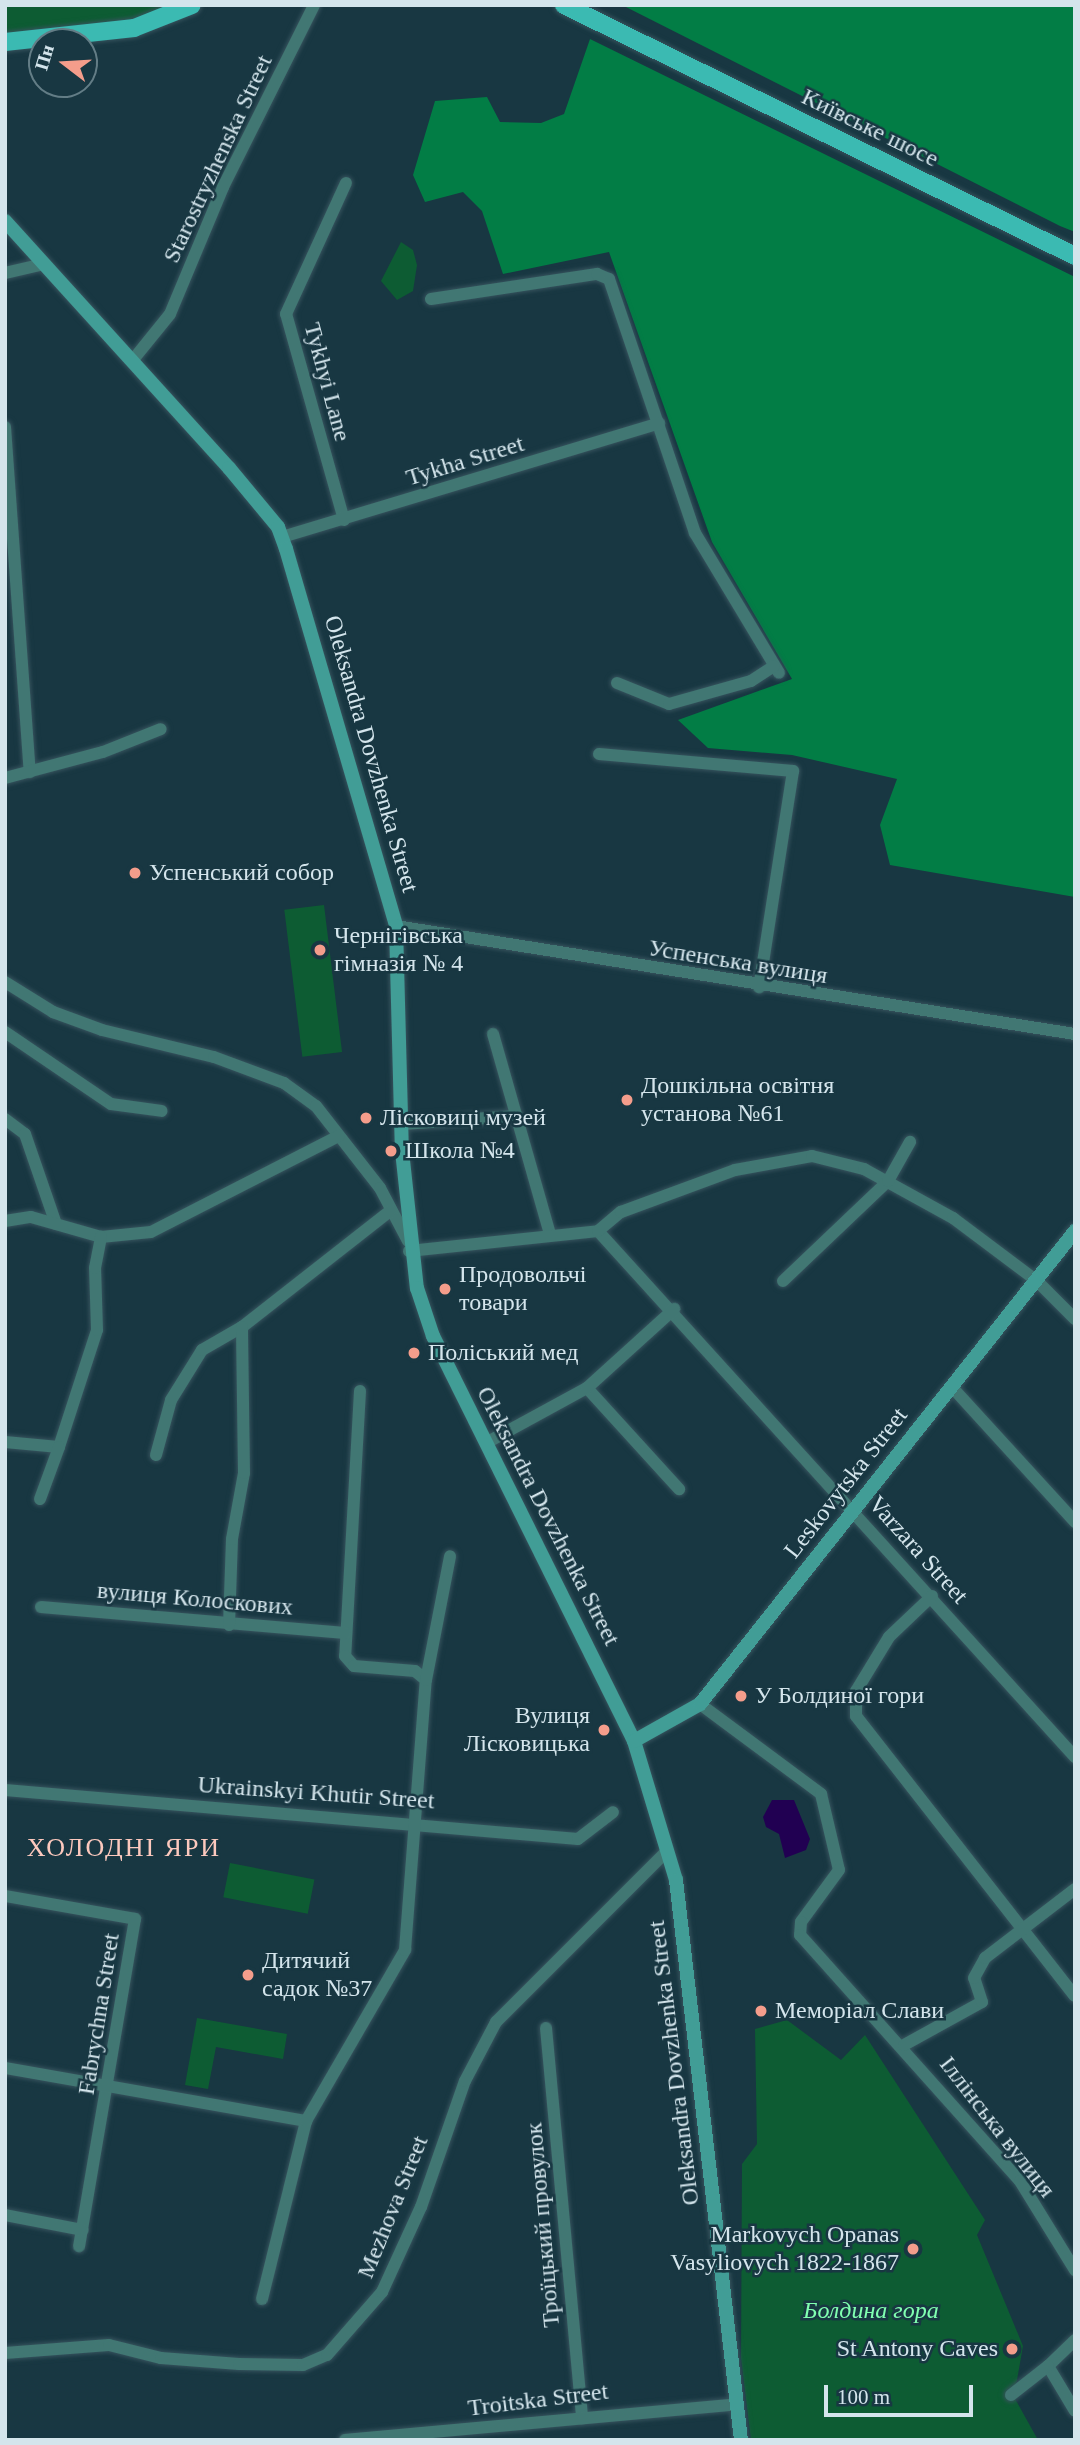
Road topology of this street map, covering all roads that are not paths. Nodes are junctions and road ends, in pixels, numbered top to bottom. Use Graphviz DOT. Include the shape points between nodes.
graph roads {
  1 [pos="191,5"];
  2 [pos="314,5"];
  3 [pos="564,5"];
  4 [pos="5,42"];
  5 [pos="346,183"];
  6 [pos="5,221"];
  7 [pos="1075,256"];
  8 [pos="44,264"];
  9 [pos="5,273"];
  10 [pos="430,299"];
  11 [pos="132,361"];
  12 [pos="659,423"];
  13 [pos="5,427"];
  14 [pos="9,519"];
  15 [pos="344,520"];
  16 [pos="282,537"];
  17 [pos="617,683"];
  18 [pos="161,729"];
  19 [pos="599,754"];
  20 [pos="30,772"];
  21 [pos="5,778"];
  22 [pos="396,926"];
  23 [pos="5,982"];
  24 [pos="759,987"];
  25 [pos="5,1032"];
  26 [pos="493,1034"];
  27 [pos="1075,1034"];
  28 [pos="162,1111"];
  29 [pos="517,1116"];
  30 [pos="5,1119"];
  31 [pos="402,1124"];
  32 [pos="339,1136"];
  33 [pos="911,1142"];
  34 [pos="888,1181"];
  35 [pos="391,1210"];
  36 [pos="5,1222"];
  37 [pos="56,1224"];
  38 [pos="598,1231"];
  39 [pos="1075,1231"];
  40 [pos="550,1234"];
  41 [pos="101,1237"];
  42 [pos="409,1246"];
  43 [pos="783,1281"];
  44 [pos="1038,1281"];
  45 [pos="674,1309"];
  46 [pos="1075,1319"];
  47 [pos="242,1327"];
  48 [pos="951,1386"];
  49 [pos="587,1388"];
  50 [pos="360,1391"];
  51 [pos="5,1442"];
  52 [pos="486,1443"];
  53 [pos="59,1447"];
  54 [pos="156,1455"];
  55 [pos="679,1489"];
  56 [pos="40,1499"];
  57 [pos="853,1510"];
  58 [pos="1075,1522"];
  59 [pos="450,1556"];
  60 [pos="932,1596"];
  61 [pos="41,1607"];
  62 [pos="229,1625"];
  63 [pos="345,1633"];
  64 [pos="426,1680"];
  65 [pos="700,1704"];
  66 [pos="634,1741"];
  67 [pos="1075,1758"];
  68 [pos="5,1790"];
  69 [pos="613,1812"];
  70 [pos="419,1821"];
  71 [pos="666,1852"];
  72 [pos="1075,1889"];
  73 [pos="5,1895"];
  74 [pos="1021,1933"];
  75 [pos="1075,1996"];
  76 [pos="546,2028"];
  77 [pos="904,2045"];
  78 [pos="5,2068"];
  79 [pos="110,2085"];
  80 [pos="306,2120"];
  81 [pos="5,2215"];
  82 [pos="83,2230"];
  83 [pos="79,2246"];
  84 [pos="1075,2270"];
  85 [pos="262,2299"];
  86 [pos="1075,2340"];
  87 [pos="5,2353"];
  88 [pos="1048,2366"];
  89 [pos="1011,2395"];
  90 [pos="737,2404"];
  91 [pos="1075,2411"];
  92 [pos="582,2418"];
  93 [pos="345,2440"];
  94 [pos="741,2440"];
  1 -- 4 [label="main road" via="134,28"];
  2 -- 11 [label="street, Starostryzhenska Street" via="223,187 170,314"];
  3 -- 7 [label="main road, Київське шосе"];
  5 -- 15 [label="street, Tykhyi Lane" via="286,314"];
  6 -- 8 [label="main road, Oleksandra Dovzhenka Street"];
  8 -- 9 [label="street"];
  8 -- 11 [label="main road, Oleksandra Dovzhenka Street"];
  10 -- 12 [label="street" via="597,274 609,279"];
  11 -- 16 [label="main road, Oleksandra Dovzhenka Street"];
  12 -- 15 [label="street, Tykha Street"];
  12 -- 17 [label="street" via="674,481 710,566 777,670 669,704"];
  13 -- 14 [label="street"];
  14 -- 20 [label="street"];
  15 -- 16 [label="street, Tykha Street"];
  16 -- 22 [label="main road, Oleksandra Dovzhenka Street"];
  18 -- 20 [label="street"];
  19 -- 24 [label="street" via="793,771"];
  20 -- 21 [label="street"];
  22 -- 24 [label="street, Успенська вулиця"];
  22 -- 31 [label="main road, Oleksandra Dovzhenka Street"];
  23 -- 32 [label="street" via="54,1012 102,1030 262,1072 316,1107"];
  24 -- 27 [label="street, Успенська вулиця"];
  25 -- 28 [label="street" via="111,1104"];
  26 -- 29 [label="street"];
  29 -- 31 [label="street"];
  29 -- 40 [label="street"];
  30 -- 37 [label="street" via="25,1134"];
  31 -- 42 [label="main road, Oleksandra Dovzhenka Street"];
  32 -- 35 [label="street"];
  32 -- 41 [label="street" via="151,1232"];
  33 -- 34 [label="street"];
  34 -- 38 [label="street" via="812,1156 785,1158 621,1212"];
  34 -- 43 [label="street"];
  34 -- 44 [label="street" via="959,1222"];
  35 -- 42 [label="street"];
  35 -- 47 [label="street"];
  36 -- 37 [label="street" via="31,1217"];
  37 -- 41 [label="street"];
  38 -- 40 [label="street"];
  38 -- 45 [label="street, Varzara Street"];
  39 -- 44 [label="main road, Leskovytska Street"];
  40 -- 42 [label="street"];
  41 -- 53 [label="street" via="95,1268 97,1330"];
  42 -- 52 [label="main road, Oleksandra Dovzhenka Street" via="433,1336"];
  44 -- 46 [label="street"];
  44 -- 48 [label="main road, Leskovytska Street"];
  45 -- 49 [label="street"];
  45 -- 57 [label="street, Varzara Street"];
  47 -- 54 [label="street" via="219,1336 186,1371"];
  47 -- 62 [label="street" via="248,1350 241,1395 244,1472 232,1539"];
  48 -- 57 [label="main road, Leskovytska Street"];
  48 -- 58 [label="street"];
  49 -- 52 [label="street"];
  49 -- 55 [label="street"];
  50 -- 63 [label="street"];
  51 -- 53 [label="street"];
  52 -- 66 [label="main road, Oleksandra Dovzhenka Street"];
  53 -- 56 [label="street"];
  57 -- 60 [label="street, Varzara Street"];
  57 -- 65 [label="main road, Leskovytska Street"];
  59 -- 64 [label="street"];
  60 -- 67 [label="street, Varzara Street"];
  60 -- 74 [label="street" via="889,1637 856,1691 856,1716"];
  61 -- 62 [label="street, вулиця Колоскових"];
  62 -- 63 [label="street, вулиця Колоскових"];
  63 -- 64 [label="street" via="345,1656 354,1666 415,1671"];
  64 -- 70 [label="street"];
  65 -- 66 [label="main road, Leskovytska Street"];
  65 -- 77 [label="street, Іллінська вулиця" via="821,1794 839,1870 801,1922 800,1935"];
  66 -- 71 [label="main road, Oleksandra Dovzhenka Street"];
  68 -- 70 [label="street, Ukrainskyi Khutir Street"];
  69 -- 70 [label="street, Ukrainskyi Khutir Street" via="578,1839"];
  70 -- 80 [label="street" via="405,1950"];
  71 -- 87 [label="street, Mezhova Street" via="496,2022 465,2081 421,2207 382,2292 327,2355 303,2365 161,2358 109,2344"];
  71 -- 90 [label="main road, Oleksandra Dovzhenka Street" via="677,1894"];
  72 -- 74 [label="street"];
  73 -- 79 [label="street, Fabrychna Street" via="135,1919"];
  74 -- 75 [label="street"];
  74 -- 77 [label="street" via="979,1968 974,1978 982,2002"];
  76 -- 92 [label="street, Троїцький провулок"];
  77 -- 84 [label="street, Іллінська вулиця" via="1020,2181"];
  78 -- 79 [label="street"];
  79 -- 80 [label="street"];
  79 -- 82 [label="street, Fabrychna Street"];
  80 -- 85 [label="street"];
  81 -- 82 [label="street"];
  82 -- 83 [label="street, Fabrychna Street"];
  86 -- 88 [label="street"];
  88 -- 89 [label="street"];
  88 -- 91 [label="street"];
  90 -- 92 [label="street, Troitska Street"];
  90 -- 94 [label="main road, Oleksandra Dovzhenka Street"];
  92 -- 93 [label="street, Troitska Street"];
}
